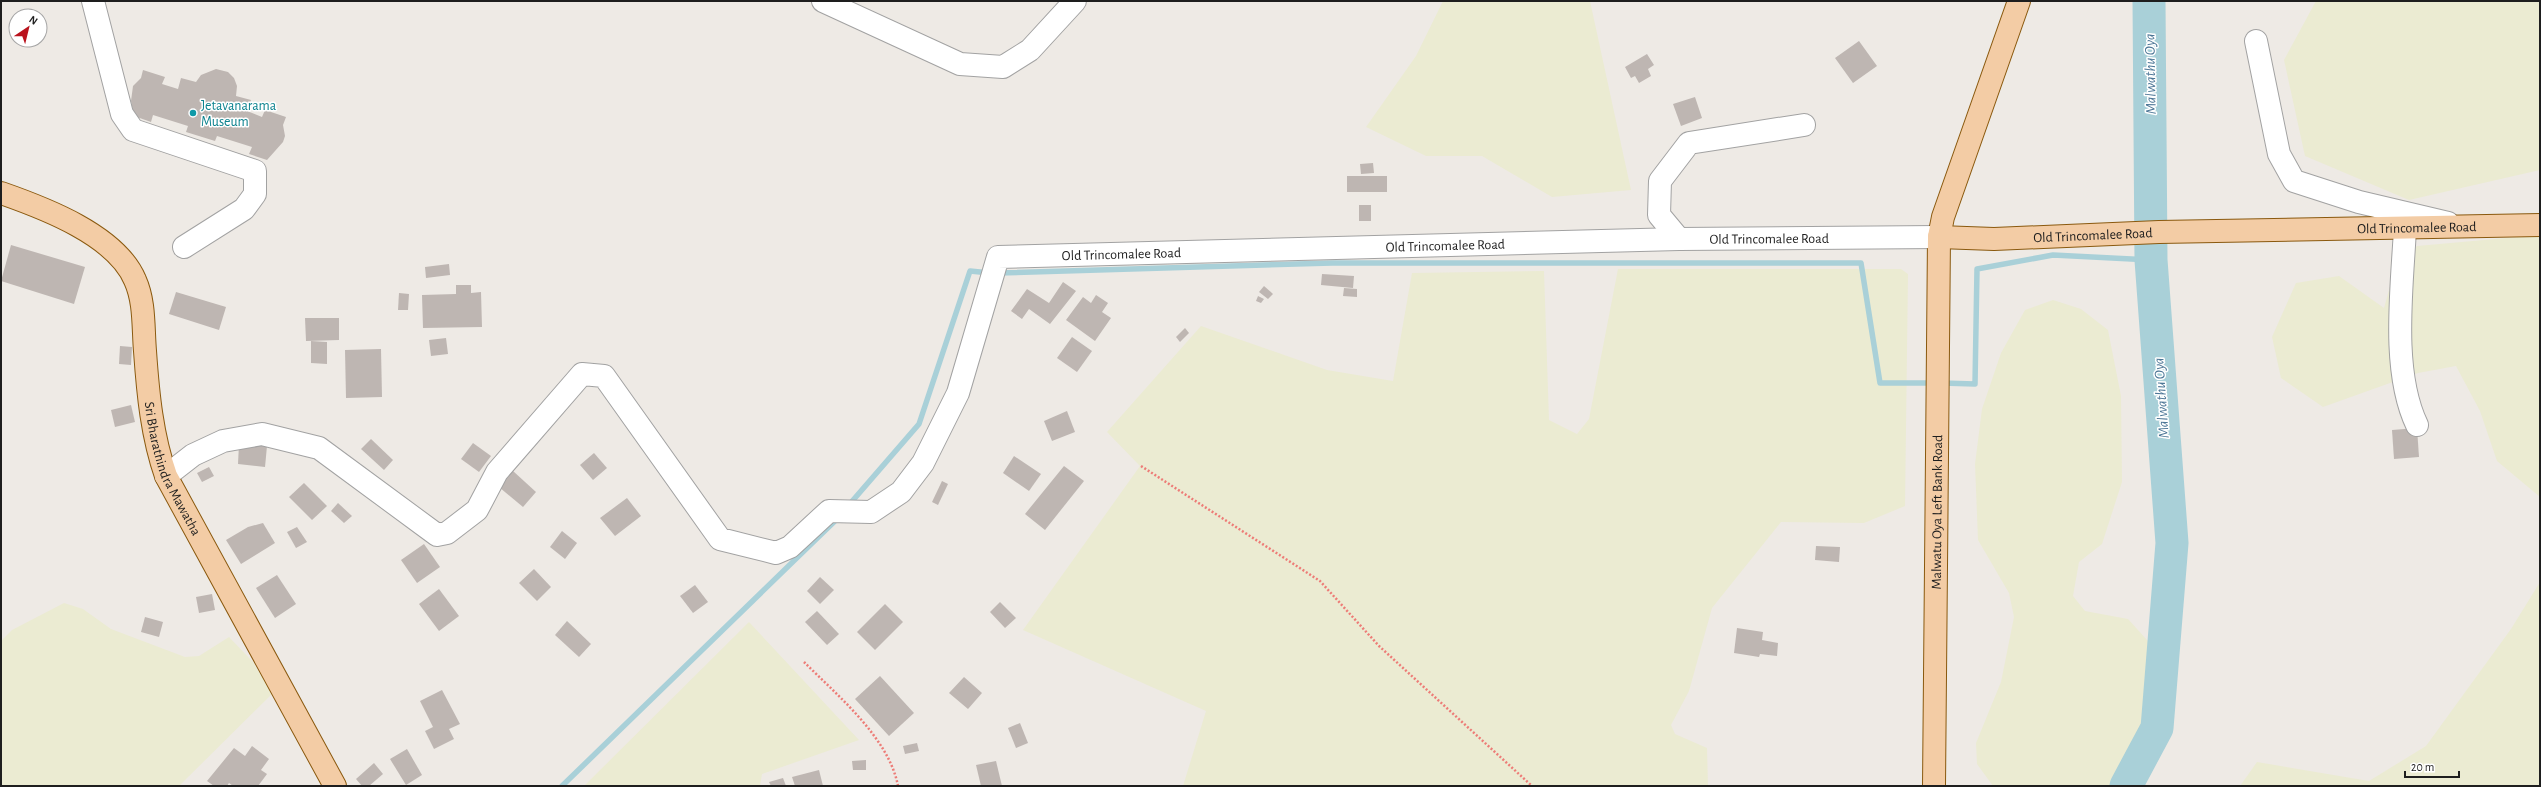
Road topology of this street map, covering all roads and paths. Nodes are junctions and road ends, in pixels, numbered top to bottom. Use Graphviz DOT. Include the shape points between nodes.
graph roads {
  1 [pos="93,1"];
  2 [pos="823,1"];
  3 [pos="1075,1"];
  4 [pos="2019,1"];
  5 [pos="2256,41"];
  6 [pos="1804,125"];
  7 [pos="1,193"];
  8 [pos="2540,224"];
  9 [pos="2457,225"];
  10 [pos="2405,228"];
  11 [pos="1939,238"];
  12 [pos="1679,239"];
  13 [pos="184,247"];
  14 [pos="2417,425"];
  15 [pos="1141,466"];
  16 [pos="166,476"];
  17 [pos="804,662"];
  18 [pos="335,786"];
  19 [pos="898,786"];
  20 [pos="1532,786"];
  21 [pos="1934,786"];
  1 -- 13 [label="street" via="122,114 133,130 255,171 255,194 244,209"];
  2 -- 3 [label="street" via="960,64 1003,67 1030,50"];
  4 -- 11 [label="main road, Malwatu Oya Left Bank Road" via="1943,217"];
  5 -- 9 [label="street" via="2279,154 2294,181 2359,202"];
  6 -- 12 [label="street" via="1689,143 1660,181 1659,215"];
  7 -- 16 [label="main road, Sri Bharathindra Mawatha" via="50,213 93,235 110,248 135,278 143,317 152,425"];
  8 -- 9 [label="main road, Old Trincomalee Road"];
  9 -- 10 [label="main road, Old Trincomalee Road"];
  10 -- 11 [label="main road, Old Trincomalee Road" via="2160,232 1994,239"];
  10 -- 14 [label="street" via="2402,370 2408,406"];
  11 -- 12 [label="street, Old Trincomalee Road"];
  11 -- 21 [label="main road, Malwatu Oya Left Bank Road"];
  12 -- 16 [label="street, Old Trincomalee Road" via="998,257 958,393 923,463 901,492 871,512 829,511 790,547 776,553 720,539 604,376 582,374 497,472 477,510 447,533 437,535 319,448 262,434 223,441 193,455"];
  15 -- 20 [label="path" via="1320,581 1379,646"];
  16 -- 18 [label="main road, Sri Bharathindra Mawatha"];
  17 -- 19 [label="path" via="866,725 895,769"];
}
